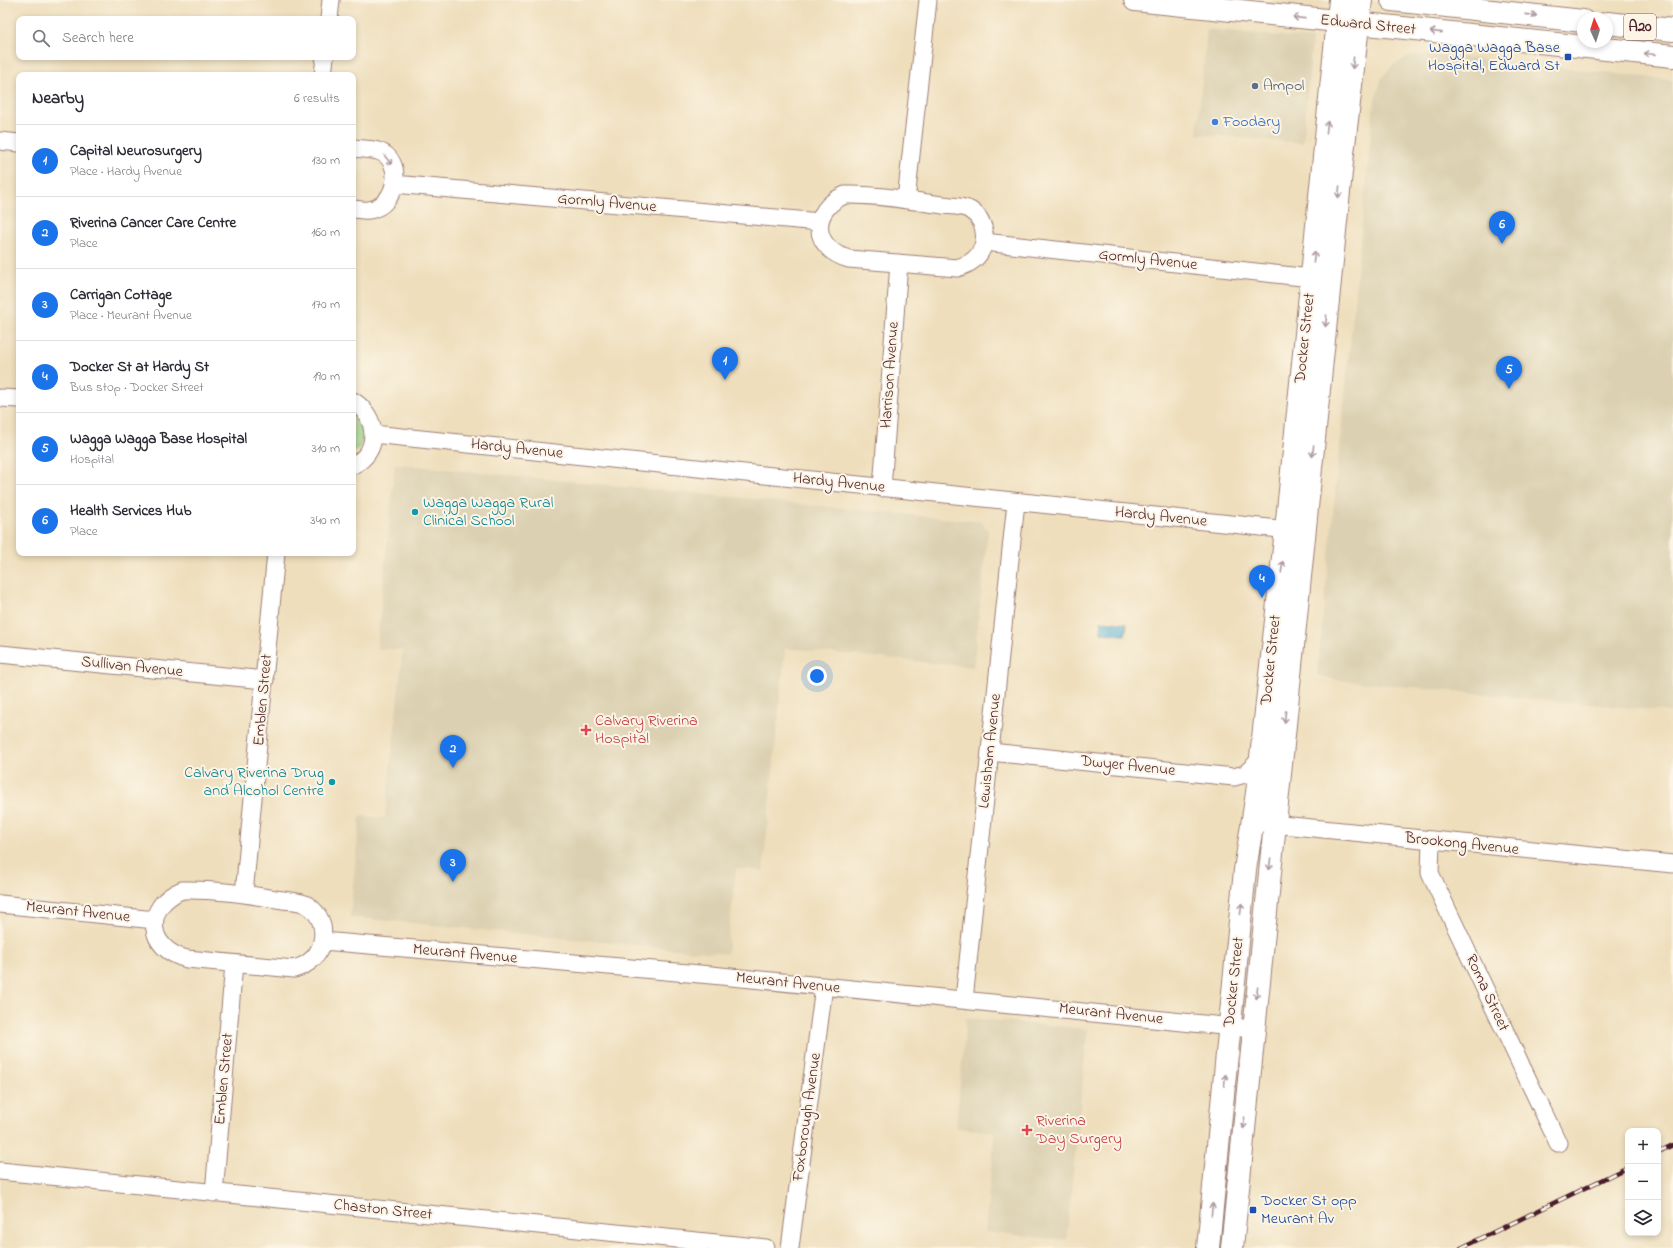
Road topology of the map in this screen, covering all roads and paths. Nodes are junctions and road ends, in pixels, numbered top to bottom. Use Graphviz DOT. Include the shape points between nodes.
graph roads {
  1 [pos="331,0"];
  2 [pos="928,0"];
  3 [pos="1135,0"];
  4 [pos="1340,0"];
  5 [pos="1361,0"];
  6 [pos="1392,0"];
  7 [pos="329,16"];
  8 [pos="1577,20"];
  9 [pos="1348,23"];
  10 [pos="1613,24"];
  11 [pos="1673,30"];
  12 [pos="1673,56"];
  13 [pos="325,60"];
  14 [pos="323,72"];
  15 [pos="0,141"];
  16 [pos="16,143"];
  17 [pos="356,148"];
  18 [pos="394,184"];
  19 [pos="906,200"];
  20 [pos="356,209"];
  21 [pos="820,222"];
  22 [pos="984,242"];
  23 [pos="899,263"];
  24 [pos="1311,278"];
  25 [pos="0,398"];
  26 [pos="16,400"];
  27 [pos="356,403"];
  28 [pos="373,434"];
  29 [pos="356,463"];
  30 [pos="882,488"];
  31 [pos="1016,502"];
  32 [pos="1296,531"];
  33 [pos="276,556"];
  34 [pos="0,654"];
  35 [pos="265,680"];
  36 [pos="990,752"];
  37 [pos="1260,760"];
  38 [pos="1252,822"];
  39 [pos="1274,825"];
  40 [pos="1431,841"];
  41 [pos="1673,864"];
  42 [pos="244,894"];
  43 [pos="0,904"];
  44 [pos="155,920"];
  45 [pos="322,941"];
  46 [pos="234,964"];
  47 [pos="824,986"];
  48 [pos="964,1000"];
  49 [pos="1230,1027"];
  50 [pos="1253,1029"];
  51 [pos="1558,1143"];
  52 [pos="0,1171"];
  53 [pos="214,1193"];
  54 [pos="766,1248"];
  55 [pos="790,1248"];
  56 [pos="1208,1248"];
  57 [pos="1232,1248"];
  1 -- 7 [label="street"];
  2 -- 19 [label="street"];
  9 -- 3 [label="main road, Edward Street / A20, one-way"];
  4 -- 9 [label="main road, Docker Street"];
  5 -- 9 [label="main road, Docker Street"];
  6 -- 8 [label="main road, Edward Street, one-way"];
  12 -- 9 [label="main road, Edward Street / A20, one-way"];
  24 -- 9 [label="main road, Docker Street, one-way"];
  9 -- 32 [label="main road, Docker Street, one-way"];
  10 -- 11 [label="main road, A20"];
  13 -- 14 [label="street"];
  15 -- 16 [label="street"];
  17 -- 18 [label="street, one-way" via="379,151 387,158 393,167"];
  18 -- 20 [label="street" via="388,200 379,207"];
  18 -- 21 [label="street, Gormly Avenue"];
  19 -- 21 [label="street" via="845,195 826,207"];
  19 -- 22 [label="street" via="968,209 983,225"];
  21 -- 23 [label="street" via="823,240 838,256"];
  22 -- 23 [label="street" via="977,258 968,265 958,268"];
  22 -- 24 [label="street, Gormly Avenue"];
  23 -- 30 [label="street, Harrison Avenue"];
  24 -- 32 [label="main road, Docker Street"];
  25 -- 26 [label="street"];
  27 -- 28 [label="street" via="369,418"];
  28 -- 29 [label="street" via="372,446"];
  28 -- 30 [label="street, Hardy Avenue"];
  30 -- 31 [label="street, Hardy Avenue"];
  31 -- 32 [label="street, Hardy Avenue"];
  31 -- 36 [label="street, Lewisham Avenue"];
  37 -- 32 [label="main road, Docker Street, one-way"];
  32 -- 39 [label="main road, Docker Street, one-way"];
  33 -- 35 [label="street, Emblen Street"];
  34 -- 35 [label="street, Sullivan Avenue"];
  35 -- 42 [label="street, Emblen Street"];
  36 -- 37 [label="street, Dwyer Avenue" via="1234,777 1245,774"];
  36 -- 48 [label="street, Lewisham Avenue"];
  37 -- 38 [label="main road, Docker Street"];
  38 -- 39 [label="street, Brookong Avenue"];
  49 -- 38 [label="main road, Docker Street, one-way"];
  39 -- 40 [label="street, Brookong Avenue"];
  39 -- 50 [label="main road, Docker Street, one-way"];
  40 -- 41 [label="street, Brookong Avenue"];
  40 -- 51 [label="street, Roma Street" via="1430,872"];
  42 -- 44 [label="street" via="182,890 162,903"];
  42 -- 45 [label="street" via="305,904 322,922"];
  43 -- 44 [label="street, Meurant Avenue"];
  44 -- 46 [label="street" via="158,939 165,950 175,956 187,960"];
  45 -- 46 [label="street" via="315,958 294,969"];
  45 -- 47 [label="street, Meurant Avenue"];
  46 -- 53 [label="street, Emblen Street"];
  47 -- 48 [label="street, Meurant Avenue"];
  47 -- 55 [label="street, Foxborough Avenue"];
  48 -- 49 [label="street, Meurant Avenue"];
  49 -- 50 [label="street, Meurant Avenue"];
  56 -- 49 [label="main road, Docker Street, one-way"];
  50 -- 57 [label="main road, Docker Street, one-way"];
  52 -- 53 [label="street, Chaston Street"];
  53 -- 54 [label="street, Chaston Street"];
}
